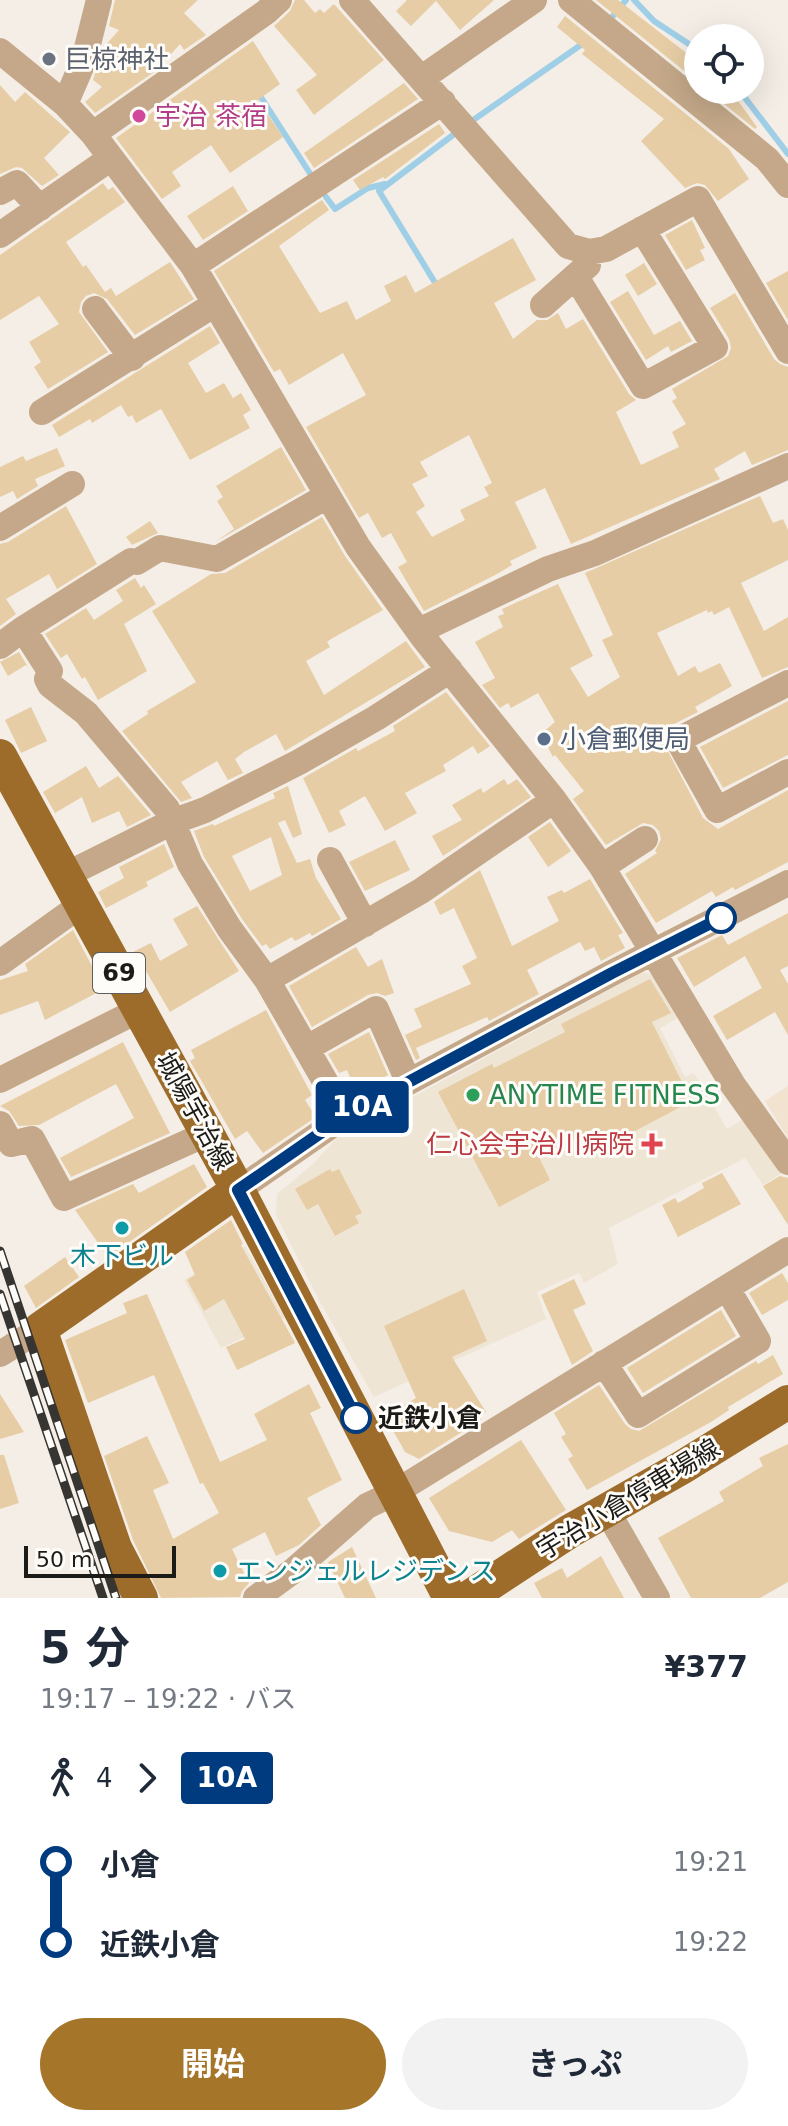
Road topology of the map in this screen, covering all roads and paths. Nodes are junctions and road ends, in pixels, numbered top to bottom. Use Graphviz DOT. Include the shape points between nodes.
graph roads {
  1 [pos="99,0"];
  2 [pos="279,0"];
  3 [pos="352,0"];
  4 [pos="534,0"];
  5 [pos="571,0"];
  6 [pos="0,51"];
  7 [pos="422,78"];
  8 [pos="65,104"];
  9 [pos="457,119"];
  10 [pos="93,134"];
  11 [pos="111,158"];
  12 [pos="788,185"];
  13 [pos="0,192"];
  14 [pos="40,208"];
  15 [pos="642,229"];
  16 [pos="0,235"];
  17 [pos="597,250"];
  18 [pos="193,266"];
  19 [pos="576,277"];
  20 [pos="215,304"];
  21 [pos="543,305"];
  22 [pos="95,309"];
  23 [pos="788,351"];
  24 [pos="132,358"];
  25 [pos="42,412"];
  26 [pos="788,466"];
  27 [pos="72,484"];
  28 [pos="327,496"];
  29 [pos="0,528"];
  30 [pos="23,629"];
  31 [pos="419,631"];
  32 [pos="0,646"];
  33 [pos="450,670"];
  34 [pos="788,683"];
  35 [pos="0,756"];
  36 [pos="788,772"];
  37 [pos="554,800"];
  38 [pos="172,822"];
  39 [pos="645,839"];
  40 [pos="330,860"];
  41 [pos="602,867"];
  42 [pos="788,883"];
  43 [pos="74,890"];
  44 [pos="365,924"];
  45 [pos="655,953"];
  46 [pos="0,963"];
  47 [pos="267,980"];
  48 [pos="139,1010"];
  49 [pos="307,1048"];
  50 [pos="0,1080"];
  51 [pos="408,1081"];
  52 [pos="345,1116"];
  53 [pos="0,1124"];
  54 [pos="206,1134"];
  55 [pos="788,1162"];
  56 [pos="238,1190"];
  57 [pos="788,1250"];
  58 [pos="727,1288"];
  59 [pos="40,1329"];
  60 [pos="0,1354"];
  61 [pos="604,1363"];
  62 [pos="788,1402"];
  63 [pos="394,1493"];
  64 [pos="606,1509"];
  65 [pos="141,1598"];
  66 [pos="256,1598"];
  67 [pos="450,1598"];
  68 [pos="468,1598"];
  69 [pos="657,1598"];
  1 -- 8 [label="street" via="84,60"];
  2 -- 10 [label="street"];
  3 -- 7 [label="street"];
  4 -- 7 [label="street"];
  5 -- 12 [label="street" via="767,159"];
  6 -- 8 [label="street"];
  7 -- 9 [label="street"];
  8 -- 10 [label="street"];
  9 -- 17 [label="street" via="568,246"];
  9 -- 18 [label="street"];
  10 -- 11 [label="street"];
  11 -- 14 [label="street"];
  11 -- 18 [label="street"];
  13 -- 14 [label="street" via="17,183"];
  14 -- 16 [label="street"];
  15 -- 17 [label="street"];
  15 -- 19 [label="street" via="715,347 643,386"];
  15 -- 23 [label="street" via="698,199"];
  17 -- 19 [label="street"];
  18 -- 20 [label="street"];
  19 -- 21 [label="street"];
  20 -- 24 [label="street"];
  20 -- 28 [label="street"];
  22 -- 24 [label="street"];
  24 -- 25 [label="street"];
  26 -- 31 [label="street"];
  27 -- 29 [label="street"];
  28 -- 30 [label="street" via="217,559 160,548"];
  28 -- 31 [label="street"];
  30 -- 32 [label="street"];
  30 -- 38 [label="street" via="50,671 50,685 86,713 167,809"];
  31 -- 33 [label="street"];
  33 -- 37 [label="street"];
  33 -- 38 [label="street" via="299,762"];
  34 -- 36 [label="street" via="678,740 717,810"];
  35 -- 43 [label="main road, 城陽宇治線 / 69"];
  37 -- 41 [label="street"];
  37 -- 44 [label="street"];
  38 -- 43 [label="street"];
  38 -- 47 [label="street" via="190,864"];
  39 -- 41 [label="street"];
  40 -- 44 [label="street"];
  41 -- 45 [label="street"];
  42 -- 45 [label="street"];
  43 -- 46 [label="street"];
  43 -- 48 [label="main road, 城陽宇治線 / 69"];
  44 -- 47 [label="street"];
  45 -- 51 [label="street"];
  45 -- 55 [label="street" via="733,1085"];
  47 -- 49 [label="street"];
  48 -- 50 [label="street"];
  48 -- 54 [label="main road, 城陽宇治線 / 69"];
  49 -- 51 [label="street" via="376,1009"];
  49 -- 52 [label="street"];
  51 -- 52 [label="street"];
  52 -- 56 [label="street"];
  53 -- 54 [label="street" via="11,1144 32,1139 64,1198"];
  54 -- 56 [label="main road, 城陽宇治線 / 69"];
  56 -- 59 [label="main road"];
  56 -- 63 [label="main road, 城陽宇治線 / 69"];
  57 -- 58 [label="street"];
  58 -- 61 [label="street"];
  58 -- 61 [label="street" via="758,1341 678,1391 638,1415"];
  59 -- 60 [label="street"];
  59 -- 65 [label="main road" via="115,1548"];
  61 -- 63 [label="street"];
  62 -- 64 [label="main road, 宇治小倉停車場線"];
  63 -- 66 [label="street" via="367,1506"];
  63 -- 67 [label="main road, 城陽宇治線 / 69"];
  64 -- 68 [label="main road, 宇治小倉停車場線"];
  64 -- 69 [label="street"];
}
